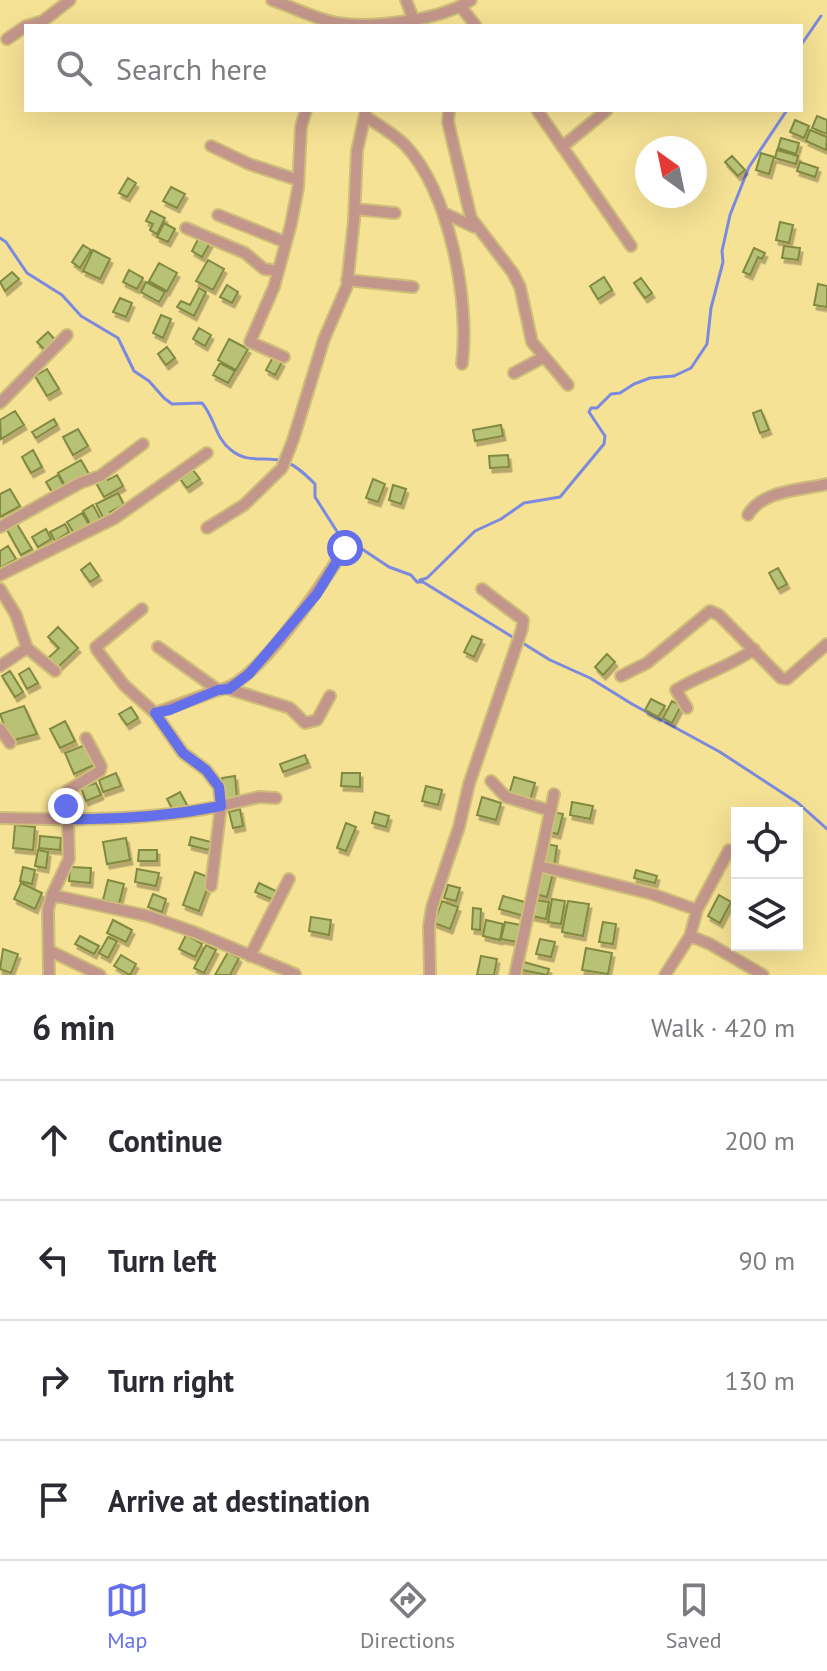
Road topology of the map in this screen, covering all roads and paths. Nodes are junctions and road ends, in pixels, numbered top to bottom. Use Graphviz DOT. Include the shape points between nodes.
graph roads {
  1 [pos="70,0"];
  2 [pos="272,0"];
  3 [pos="406,0"];
  4 [pos="466,3"];
  5 [pos="413,18"];
  6 [pos="434,20"];
  7 [pos="33,24"];
  8 [pos="331,24"];
  9 [pos="381,24"];
  10 [pos="475,24"];
  11 [pos="24,27"];
  12 [pos="7,39"];
  13 [pos="305,112"];
  14 [pos="449,112"];
  15 [pos="538,112"];
  16 [pos="605,112"];
  17 [pos="365,113"];
  18 [pos="211,146"];
  19 [pos="562,147"];
  20 [pos="298,180"];
  21 [pos="355,209"];
  22 [pos="395,213"];
  23 [pos="444,213"];
  24 [pos="218,215"];
  25 [pos="186,228"];
  26 [pos="481,231"];
  27 [pos="285,242"];
  28 [pos="631,246"];
  29 [pos="278,271"];
  30 [pos="347,280"];
  31 [pos="413,287"];
  32 [pos="67,335"];
  33 [pos="284,357"];
  34 [pos="544,357"];
  35 [pos="462,364"];
  36 [pos="514,373"];
  37 [pos="568,385"];
  38 [pos="0,403"];
  39 [pos="143,444"];
  40 [pos="207,453"];
  41 [pos="827,484"];
  42 [pos="748,515"];
  43 [pos="0,527"];
  44 [pos="207,528"];
  45 [pos="345,548"];
  46 [pos="0,575"];
  47 [pos="0,589"];
  48 [pos="482,589"];
  49 [pos="142,609"];
  50 [pos="827,644"];
  51 [pos="158,647"];
  52 [pos="27,648"];
  53 [pos="754,649"];
  54 [pos="0,666"];
  55 [pos="55,671"];
  56 [pos="621,676"];
  57 [pos="224,690"];
  58 [pos="330,696"];
  59 [pos="687,708"];
  60 [pos="155,713"];
  61 [pos="0,729"];
  62 [pos="86,738"];
  63 [pos="10,743"];
  64 [pos="491,781"];
  65 [pos="554,794"];
  66 [pos="276,798"];
  67 [pos="221,806"];
  68 [pos="551,811"];
  69 [pos="0,818"];
  70 [pos="67,819"];
  71 [pos="729,850"];
  72 [pos="539,866"];
  73 [pos="289,879"];
  74 [pos="211,886"];
  75 [pos="52,895"];
  76 [pos="697,910"];
  77 [pos="690,936"];
  78 [pos="50,951"];
  79 [pos="250,956"];
  80 [pos="295,974"];
  81 [pos="49,975"];
  82 [pos="100,975"];
  83 [pos="430,975"];
  84 [pos="515,975"];
  85 [pos="665,975"];
  86 [pos="763,975"];
  1 -- 7 [label="street"];
  2 -- 8 [label="street"];
  3 -- 5 [label="street"];
  4 -- 6 [label="street"];
  4 -- 10 [label="street"];
  5 -- 6 [label="street"];
  5 -- 9 [label="street"];
  11 -- 12 [label="street"];
  13 -- 20 [label="street"];
  14 -- 26 [label="street" via="471,218"];
  15 -- 19 [label="street"];
  16 -- 19 [label="street"];
  17 -- 21 [label="street" via="357,151"];
  17 -- 23 [label="street" via="405,145"];
  18 -- 20 [label="street"];
  19 -- 28 [label="street"];
  20 -- 27 [label="street"];
  21 -- 22 [label="street"];
  21 -- 30 [label="street"];
  23 -- 26 [label="street"];
  23 -- 35 [label="street" via="464,304"];
  24 -- 27 [label="street"];
  25 -- 29 [label="street" via="245,253 264,269"];
  26 -- 34 [label="street" via="513,273 532,342"];
  27 -- 29 [label="street"];
  29 -- 33 [label="street" via="250,342"];
  30 -- 31 [label="street"];
  30 -- 44 [label="street" via="284,463 244,505"];
  32 -- 38 [label="street"];
  34 -- 36 [label="street"];
  34 -- 37 [label="street"];
  39 -- 43 [label="street" via="100,476"];
  40 -- 46 [label="street" via="115,518"];
  41 -- 42 [label="street" via="766,498"];
  45 -- 57 [label="street" via="317,594 249,674"];
  47 -- 52 [label="street"];
  48 -- 83 [label="street" via="523,620 432,907"];
  49 -- 60 [label="street" via="96,647 124,685"];
  50 -- 53 [label="street" via="787,679"];
  51 -- 57 [label="street"];
  52 -- 54 [label="street"];
  52 -- 55 [label="street"];
  53 -- 56 [label="street" via="710,611 647,663"];
  53 -- 59 [label="street" via="676,690"];
  57 -- 58 [label="street" via="290,708 311,724"];
  57 -- 60 [label="street"];
  60 -- 67 [label="street" via="183,753 219,787"];
  61 -- 63 [label="street"];
  62 -- 70 [label="street" via="100,771 67,791"];
  64 -- 68 [label="street" via="506,797"];
  65 -- 68 [label="street"];
  66 -- 67 [label="street"];
  67 -- 70 [label="street" via="110,820"];
  67 -- 74 [label="street"];
  68 -- 72 [label="street"];
  69 -- 70 [label="street"];
  70 -- 75 [label="street" via="69,859"];
  71 -- 76 [label="street"];
  72 -- 76 [label="street"];
  72 -- 84 [label="street"];
  73 -- 79 [label="street"];
  75 -- 78 [label="street" via="47,920"];
  75 -- 79 [label="street" via="148,916"];
  76 -- 77 [label="street"];
  77 -- 85 [label="street"];
  77 -- 86 [label="street"];
  78 -- 81 [label="street"];
  78 -- 82 [label="street"];
  79 -- 80 [label="street"];
}
